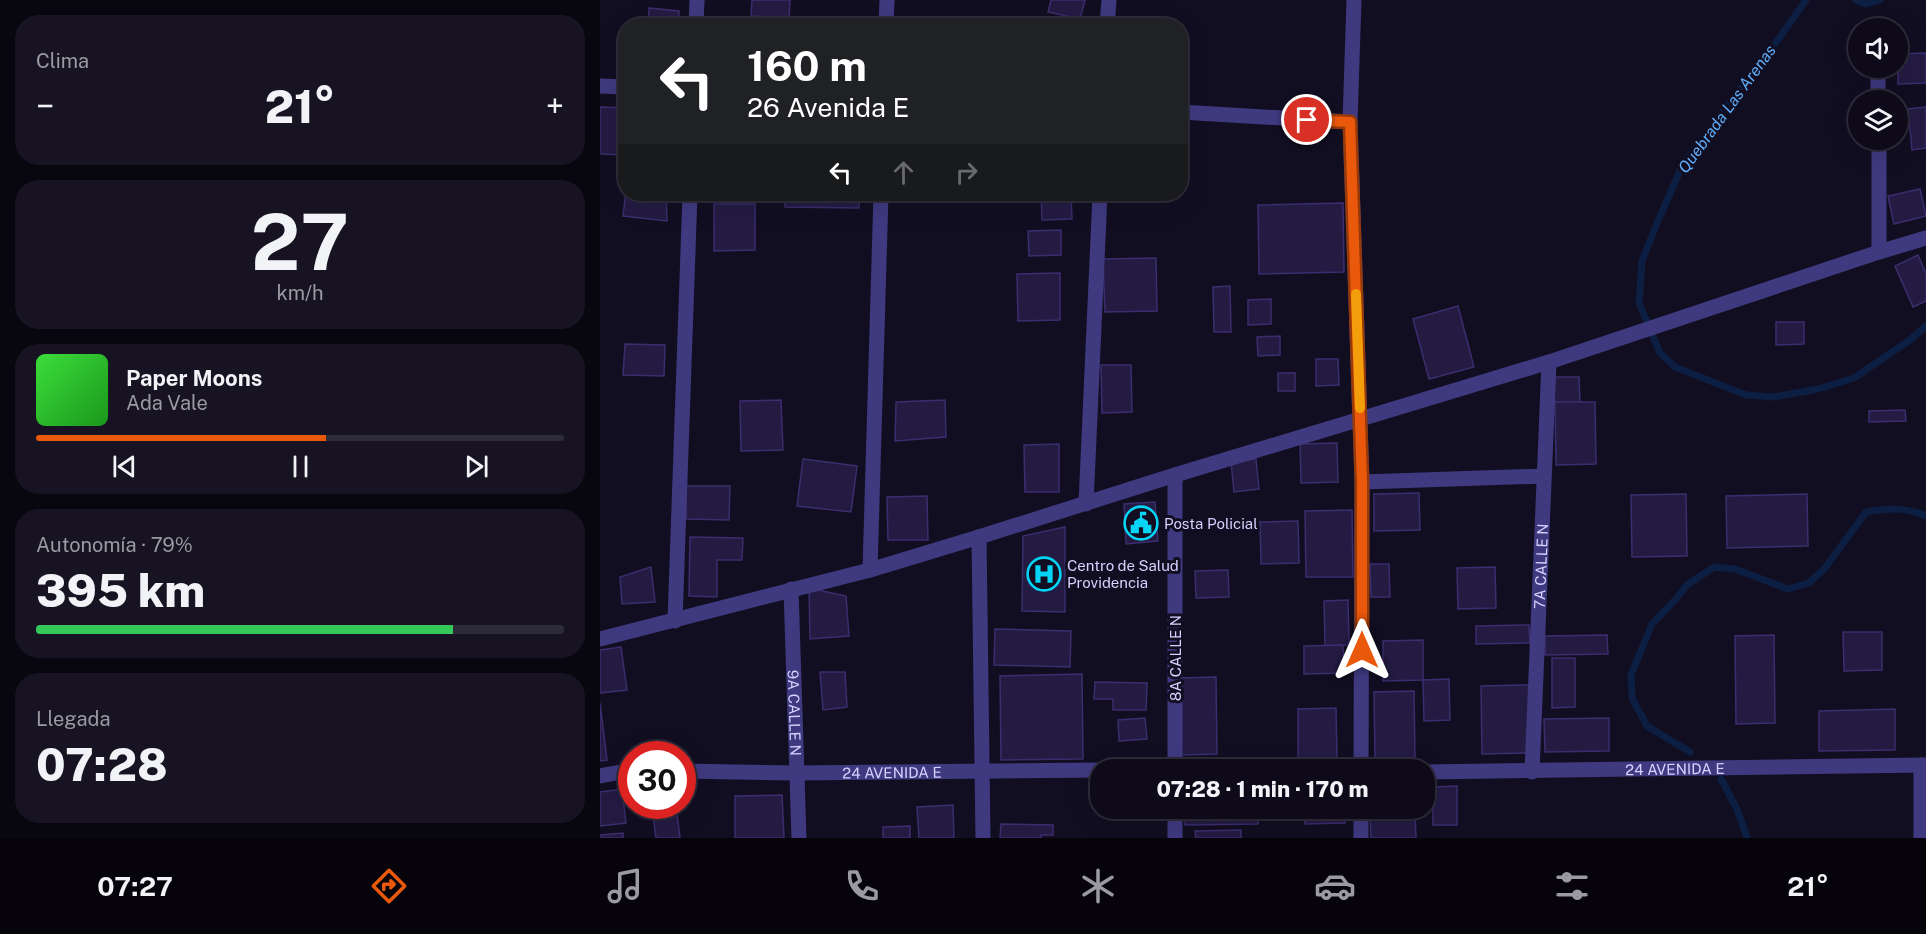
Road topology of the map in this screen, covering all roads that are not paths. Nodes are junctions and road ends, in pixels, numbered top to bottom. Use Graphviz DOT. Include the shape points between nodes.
graph roads {
  1 [pos="697,0"];
  2 [pos="887,0"];
  3 [pos="1108,0"];
  4 [pos="1354,0"];
  5 [pos="696,18"];
  6 [pos="886,18"];
  7 [pos="1107,18"];
  8 [pos="600,86"];
  9 [pos="618,87"];
  10 [pos="1188,112"];
  11 [pos="1350,122"];
  12 [pos="1879,150"];
  13 [pos="690,201"];
  14 [pos="881,201"];
  15 [pos="1100,201"];
  16 [pos="1926,238"];
  17 [pos="1879,252"];
  18 [pos="1549,362"];
  19 [pos="1361,419"];
  20 [pos="1175,475"];
  21 [pos="1544,476"];
  22 [pos="1362,482"];
  23 [pos="1086,504"];
  24 [pos="979,537"];
  25 [pos="870,570"];
  26 [pos="791,589"];
  27 [pos="675,621"];
  28 [pos="600,639"];
  29 [pos="1175,759"];
  30 [pos="1361,759"];
  31 [pos="1923,765"];
  32 [pos="1090,770"];
  33 [pos="696,771"];
  34 [pos="982,771"];
  35 [pos="1435,772"];
  36 [pos="1532,772"];
  37 [pos="618,773"];
  38 [pos="797,773"];
  39 [pos="600,776"];
  40 [pos="1175,819"];
  41 [pos="1361,819"];
  42 [pos="799,838"];
  43 [pos="983,838"];
  44 [pos="1175,838"];
  45 [pos="1361,838"];
  46 [pos="1921,838"];
  1 -- 5 [label="street"];
  2 -- 6 [label="street"];
  3 -- 7 [label="street"];
  4 -- 11 [label="street"];
  8 -- 9 [label="street"];
  10 -- 11 [label="street"];
  11 -- 19 [label="street"];
  12 -- 17 [label="street"];
  13 -- 27 [label="street"];
  14 -- 25 [label="street"];
  15 -- 23 [label="street"];
  16 -- 17 [label="street"];
  17 -- 18 [label="street"];
  18 -- 19 [label="street"];
  18 -- 21 [label="street, 7A CALLE N"];
  19 -- 20 [label="street"];
  19 -- 22 [label="street"];
  20 -- 23 [label="street"];
  20 -- 29 [label="street, 8A CALLE N"];
  21 -- 22 [label="street"];
  21 -- 36 [label="street, 7A CALLE N"];
  22 -- 30 [label="street"];
  23 -- 24 [label="street"];
  24 -- 25 [label="street"];
  24 -- 34 [label="street"];
  25 -- 26 [label="street"];
  26 -- 27 [label="street"];
  26 -- 38 [label="street, 9A CALLE N"];
  27 -- 28 [label="street"];
  31 -- 36 [label="street, 24 AVENIDA E"];
  31 -- 46 [label="street"];
  32 -- 34 [label="street, 24 AVENIDA E"];
  33 -- 38 [label="street, 24 AVENIDA E"];
  34 -- 38 [label="street, 24 AVENIDA E"];
  34 -- 43 [label="street"];
  35 -- 36 [label="street, 24 AVENIDA E"];
  37 -- 39 [label="street"];
  38 -- 42 [label="street, 9A CALLE N"];
  40 -- 44 [label="street"];
  41 -- 45 [label="street"];
}
